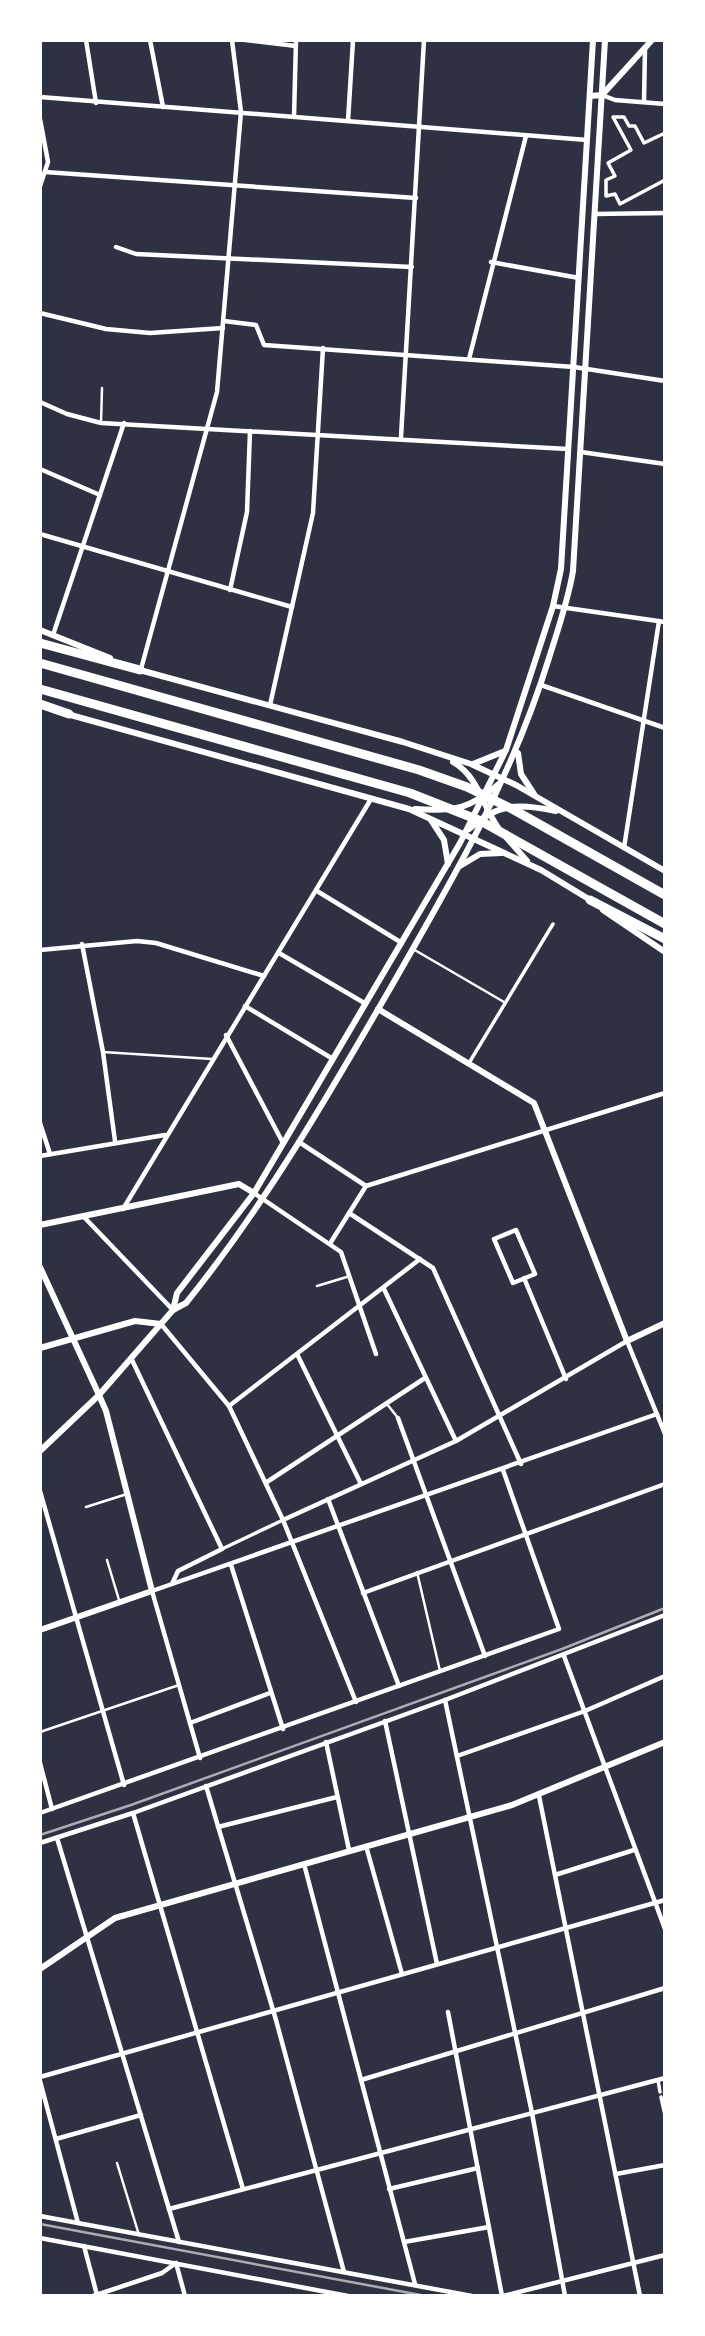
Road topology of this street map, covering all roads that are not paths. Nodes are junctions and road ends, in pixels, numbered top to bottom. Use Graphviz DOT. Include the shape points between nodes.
graph roads {
  1 [pos="86,40"];
  2 [pos="150,40"];
  3 [pos="232,40"];
  4 [pos="245,40"];
  5 [pos="352,40"];
  6 [pos="424,40"];
  7 [pos="593,40"];
  8 [pos="604,40"];
  9 [pos="652,40"];
  10 [pos="296,43"];
  11 [pos="645,48"];
  12 [pos="602,95"];
  13 [pos="590,96"];
  14 [pos="40,97"];
  15 [pos="644,102"];
  16 [pos="96,103"];
  17 [pos="665,104"];
  18 [pos="163,107"];
  19 [pos="241,113"];
  20 [pos="294,117"];
  21 [pos="40,119"];
  22 [pos="348,121"];
  23 [pos="420,127"];
  24 [pos="665,133"];
  25 [pos="526,136"];
  26 [pos="587,140"];
  27 [pos="45,172"];
  28 [pos="665,180"];
  29 [pos="234,185"];
  30 [pos="40,186"];
  31 [pos="416,198"];
  32 [pos="665,213"];
  33 [pos="595,214"];
  34 [pos="116,247"];
  35 [pos="228,258"];
  36 [pos="491,262"];
  37 [pos="412,267"];
  38 [pos="579,278"];
  39 [pos="40,313"];
  40 [pos="224,324"];
  41 [pos="323,348"];
  42 [pos="406,354"];
  43 [pos="469,359"];
  44 [pos="574,367"];
  45 [pos="586,370"];
  46 [pos="665,381"];
  47 [pos="102,388"];
  48 [pos="40,402"];
  49 [pos="101,423"];
  50 [pos="124,423"];
  51 [pos="207,428"];
  52 [pos="250,431"];
  53 [pos="319,435"];
  54 [pos="401,437"];
  55 [pos="569,449"];
  56 [pos="580,452"];
  57 [pos="665,464"];
  58 [pos="40,469"];
  59 [pos="100,495"];
  60 [pos="40,534"];
  61 [pos="83,546"];
  62 [pos="169,571"];
  63 [pos="230,590"];
  64 [pos="553,606"];
  65 [pos="292,607"];
  66 [pos="565,607"];
  67 [pos="662,622"];
  68 [pos="40,630"];
  69 [pos="53,635"];
  70 [pos="40,643"];
  71 [pos="40,663"];
  72 [pos="141,670"];
  73 [pos="541,685"];
  74 [pos="40,689"];
  75 [pos="40,706"];
  76 [pos="270,706"];
  77 [pos="69,714"];
  78 [pos="645,722"];
  79 [pos="665,728"];
  80 [pos="506,750"];
  81 [pos="518,750"];
  82 [pos="436,752"];
  83 [pos="471,764"];
  84 [pos="495,774"];
  85 [pos="505,779"];
  86 [pos="535,795"];
  87 [pos="481,798"];
  88 [pos="371,799"];
  89 [pos="409,809"];
  90 [pos="487,813"];
  91 [pos="563,813"];
  92 [pos="430,818"];
  93 [pos="465,833"];
  94 [pos="475,838"];
  95 [pos="624,848"];
  96 [pos="504,853"];
  97 [pos="448,864"];
  98 [pos="531,865"];
  99 [pos="458,868"];
  100 [pos="665,872"];
  101 [pos="317,891"];
  102 [pos="665,895"];
  103 [pos="590,900"];
  104 [pos="662,923"];
  105 [pos="553,924"];
  106 [pos="665,939"];
  107 [pos="82,944"];
  108 [pos="403,944"];
  109 [pos="412,949"];
  110 [pos="40,950"];
  111 [pos="665,952"];
  112 [pos="279,953"];
  113 [pos="264,976"];
  114 [pos="504,1002"];
  115 [pos="367,1004"];
  116 [pos="245,1006"];
  117 [pos="378,1009"];
  118 [pos="226,1035"];
  119 [pos="103,1052"];
  120 [pos="212,1059"];
  121 [pos="334,1059"];
  122 [pos="468,1064"];
  123 [pos="665,1093"];
  124 [pos="40,1123"];
  125 [pos="545,1130"];
  126 [pos="166,1135"];
  127 [pos="115,1141"];
  128 [pos="299,1142"];
  129 [pos="284,1144"];
  130 [pos="50,1154"];
  131 [pos="40,1156"];
  132 [pos="366,1186"];
  133 [pos="254,1193"];
  134 [pos="265,1199"];
  135 [pos="122,1209"];
  136 [pos="349,1213"];
  137 [pos="84,1217"];
  138 [pos="40,1225"];
  139 [pos="331,1242"];
  140 [pos="420,1259"];
  141 [pos="40,1267"];
  142 [pos="351,1276"];
  143 [pos="524,1278"];
  144 [pos="317,1286"];
  145 [pos="384,1289"];
  146 [pos="361,1306"];
  147 [pos="173,1310"];
  148 [pos="665,1323"];
  149 [pos="161,1324"];
  150 [pos="73,1339"];
  151 [pos="627,1341"];
  152 [pos="40,1348"];
  153 [pos="297,1354"];
  154 [pos="376,1354"];
  155 [pos="132,1360"];
  156 [pos="425,1378"];
  157 [pos="566,1378"];
  158 [pos="99,1395"];
  159 [pos="387,1405"];
  160 [pos="229,1406"];
  161 [pos="657,1414"];
  162 [pos="500,1416"];
  163 [pos="398,1418"];
  164 [pos="665,1434"];
  165 [pos="340,1437"];
  166 [pos="456,1441"];
  167 [pos="40,1451"];
  168 [pos="413,1460"];
  169 [pos="521,1464"];
  170 [pos="503,1470"];
  171 [pos="267,1482"];
  172 [pos="361,1484"];
  173 [pos="665,1484"];
  174 [pos="40,1491"];
  175 [pos="127,1494"];
  176 [pos="428,1495"];
  177 [pos="328,1499"];
  178 [pos="86,1507"];
  179 [pos="283,1520"];
  180 [pos="338,1526"];
  181 [pos="525,1533"];
  182 [pos="292,1543"];
  183 [pos="222,1549"];
  184 [pos="107,1560"];
  185 [pos="449,1560"];
  186 [pos="230,1565"];
  187 [pos="417,1572"];
  188 [pos="173,1584"];
  189 [pos="152,1591"];
  190 [pos="363,1593"];
  191 [pos="120,1603"];
  192 [pos="665,1615"];
  193 [pos="77,1618"];
  194 [pos="40,1630"];
  195 [pos="485,1656"];
  196 [pos="564,1656"];
  197 [pos="440,1671"];
  198 [pos="665,1676"];
  199 [pos="179,1685"];
  200 [pos="398,1686"];
  201 [pos="270,1693"];
  202 [pos="445,1700"];
  203 [pos="356,1702"];
  204 [pos="103,1711"];
  205 [pos="585,1711"];
  206 [pos="385,1721"];
  207 [pos="190,1723"];
  208 [pos="283,1729"];
  209 [pos="40,1732"];
  210 [pos="326,1742"];
  211 [pos="665,1742"];
  212 [pos="457,1756"];
  213 [pos="200,1758"];
  214 [pos="40,1763"];
  215 [pos="606,1768"];
  216 [pos="124,1785"];
  217 [pos="205,1786"];
  218 [pos="539,1796"];
  219 [pos="337,1797"];
  220 [pos="52,1809"];
  221 [pos="40,1813"];
  222 [pos="133,1813"];
  223 [pos="470,1817"];
  224 [pos="218,1827"];
  225 [pos="410,1834"];
  226 [pos="57,1838"];
  227 [pos="40,1843"];
  228 [pos="366,1846"];
  229 [pos="349,1850"];
  230 [pos="634,1850"];
  231 [pos="304,1863"];
  232 [pos="555,1875"];
  233 [pos="236,1882"];
  234 [pos="665,1900"];
  235 [pos="160,1903"];
  236 [pos="653,1903"];
  237 [pos="566,1928"];
  238 [pos="665,1929"];
  239 [pos="86,1936"];
  240 [pos="495,1948"];
  241 [pos="437,1964"];
  242 [pos="40,1969"];
  243 [pos="402,1974"];
  244 [pos="665,1988"];
  245 [pos="338,1993"];
  246 [pos="273,2011"];
  247 [pos="448,2012"];
  248 [pos="583,2012"];
  249 [pos="197,2033"];
  250 [pos="516,2033"];
  251 [pos="456,2051"];
  252 [pos="122,2054"];
  253 [pos="665,2078"];
  254 [pos="40,2079"];
  255 [pos="361,2080"];
  256 [pos="658,2080"];
  257 [pos="600,2095"];
  258 [pos="532,2113"];
  259 [pos="141,2115"];
  260 [pos="665,2115"];
  261 [pos="471,2129"];
  262 [pos="56,2139"];
  263 [pos="380,2153"];
  264 [pos="117,2162"];
  265 [pos="665,2165"];
  266 [pos="478,2168"];
  267 [pos="316,2170"];
  268 [pos="616,2175"];
  269 [pos="243,2189"];
  270 [pos="389,2189"];
  271 [pos="169,2209"];
  272 [pos="40,2216"];
  273 [pos="78,2222"];
  274 [pos="489,2227"];
  275 [pos="139,2235"];
  276 [pos="40,2238"];
  277 [pos="179,2242"];
  278 [pos="403,2242"];
  279 [pos="84,2246"];
  280 [pos="665,2255"];
  281 [pos="176,2263"];
  282 [pos="634,2263"];
  283 [pos="344,2272"];
  284 [pos="563,2280"];
  285 [pos="415,2284"];
  286 [pos="95,2295"];
  287 [pos="185,2296"];
  288 [pos="348,2296"];
  289 [pos="472,2296"];
  290 [pos="503,2296"];
  291 [pos="565,2296"];
  292 [pos="640,2296"];
  1 -- 16 [label="street"];
  2 -- 18 [label="street"];
  3 -- 19 [label="street"];
  4 -- 10 [label="street"];
  5 -- 22 [label="street"];
  6 -- 23 [label="street"];
  7 -- 13 [label="main road"];
  8 -- 12 [label="main road"];
  9 -- 11 [label="main road"];
  10 -- 20 [label="street"];
  11 -- 12 [label="main road"];
  11 -- 15 [label="street"];
  12 -- 13 [label="main road"];
  12 -- 15 [label="street"];
  12 -- 33 [label="main road"];
  13 -- 26 [label="main road"];
  14 -- 16 [label="street"];
  15 -- 17 [label="street"];
  16 -- 18 [label="street"];
  18 -- 19 [label="street"];
  19 -- 20 [label="street"];
  19 -- 29 [label="street"];
  20 -- 22 [label="street"];
  21 -- 27 [label="street" via="48,162"];
  22 -- 23 [label="street"];
  23 -- 25 [label="street"];
  23 -- 31 [label="street"];
  24 -- 28 [label="street" via="644,143 635,126 629,126 624,117 613,117 631,150 608,163 615,176 606,180 606,197 615,194 620,204"];
  25 -- 26 [label="street"];
  25 -- 36 [label="street"];
  26 -- 38 [label="main road"];
  27 -- 29 [label="street"];
  27 -- 30 [label="street"];
  29 -- 31 [label="street"];
  29 -- 35 [label="street"];
  31 -- 37 [label="street"];
  32 -- 33 [label="street"];
  33 -- 45 [label="main road"];
  34 -- 35 [label="street" via="136,254"];
  35 -- 37 [label="street"];
  35 -- 40 [label="street"];
  36 -- 38 [label="street"];
  36 -- 43 [label="street"];
  37 -- 42 [label="street"];
  38 -- 44 [label="main road"];
  39 -- 40 [label="street" via="106,329 150,333"];
  40 -- 41 [label="street" via="256,325 264,345"];
  40 -- 51 [label="street" via="217,392"];
  41 -- 42 [label="street"];
  41 -- 53 [label="street"];
  42 -- 43 [label="street"];
  42 -- 54 [label="street"];
  43 -- 44 [label="street"];
  44 -- 45 [label="street"];
  44 -- 55 [label="main road"];
  45 -- 46 [label="street"];
  45 -- 56 [label="main road"];
  47 -- 49 [label="lane"];
  48 -- 49 [label="street"];
  49 -- 50 [label="street"];
  50 -- 51 [label="street"];
  50 -- 59 [label="street"];
  51 -- 52 [label="street"];
  51 -- 62 [label="street"];
  52 -- 53 [label="street"];
  52 -- 63 [label="street" via="247,512"];
  53 -- 54 [label="street"];
  53 -- 65 [label="street" via="313,513"];
  54 -- 55 [label="street"];
  55 -- 64 [label="main road" via="561,569"];
  56 -- 57 [label="street"];
  56 -- 66 [label="main road" via="573,571"];
  58 -- 59 [label="street"];
  59 -- 61 [label="street"];
  60 -- 61 [label="street"];
  61 -- 62 [label="street"];
  61 -- 69 [label="street"];
  62 -- 63 [label="street"];
  62 -- 72 [label="street"];
  63 -- 65 [label="street"];
  64 -- 66 [label="street"];
  64 -- 80 [label="main road"];
  65 -- 76 [label="street"];
  66 -- 67 [label="street"];
  66 -- 73 [label="main road"];
  67 -- 78 [label="street"];
  68 -- 69 [label="main road"];
  69 -- 72 [label="main road"];
  70 -- 72 [label="highway"];
  71 -- 102 [label="highway" via="467,787"];
  72 -- 76 [label="main road"];
  73 -- 78 [label="street"];
  73 -- 81 [label="main road"];
  74 -- 104 [label="highway" via="458,810"];
  75 -- 77 [label="highway"];
  76 -- 82 [label="main road"];
  77 -- 88 [label="main road"];
  78 -- 79 [label="street"];
  78 -- 95 [label="street"];
  80 -- 83 [label="main road"];
  80 -- 84 [label="main road"];
  81 -- 85 [label="main road"];
  81 -- 86 [label="main road" via="521,774"];
  82 -- 83 [label="main road"];
  82 -- 87 [label="main road" via="468,772"];
  83 -- 84 [label="main road"];
  84 -- 85 [label="main road"];
  84 -- 87 [label="main road"];
  85 -- 86 [label="main road"];
  85 -- 87 [label="main road"];
  85 -- 90 [label="main road"];
  86 -- 91 [label="main road"];
  87 -- 89 [label="main road" via="449,810"];
  87 -- 90 [label="main road"];
  87 -- 93 [label="main road"];
  88 -- 89 [label="main road"];
  88 -- 101 [label="street"];
  89 -- 92 [label="main road"];
  90 -- 91 [label="main road" via="527,806"];
  90 -- 93 [label="main road"];
  90 -- 94 [label="main road"];
  90 -- 98 [label="main road"];
  91 -- 95 [label="main road"];
  92 -- 93 [label="main road"];
  92 -- 97 [label="main road" via="444,839"];
  93 -- 94 [label="main road"];
  93 -- 97 [label="main road"];
  94 -- 96 [label="main road"];
  94 -- 99 [label="main road"];
  95 -- 100 [label="main road"];
  96 -- 98 [label="main road"];
  96 -- 99 [label="main road" via="480,854"];
  97 -- 108 [label="main road"];
  98 -- 103 [label="main road"];
  99 -- 109 [label="main road"];
  101 -- 108 [label="street"];
  101 -- 112 [label="street"];
  103 -- 106 [label="highway"];
  103 -- 111 [label="main road"];
  105 -- 114 [label="street"];
  107 -- 110 [label="street"];
  107 -- 113 [label="street" via="156,943"];
  107 -- 119 [label="street"];
  108 -- 115 [label="main road"];
  109 -- 114 [label="lane"];
  109 -- 117 [label="main road"];
  112 -- 113 [label="street"];
  112 -- 115 [label="street"];
  113 -- 116 [label="street"];
  114 -- 122 [label="street"];
  115 -- 121 [label="main road"];
  116 -- 118 [label="street"];
  116 -- 121 [label="street"];
  117 -- 122 [label="main road"];
  117 -- 128 [label="main road"];
  118 -- 120 [label="street"];
  118 -- 129 [label="street"];
  119 -- 120 [label="lane"];
  119 -- 127 [label="street"];
  120 -- 126 [label="street"];
  121 -- 129 [label="main road"];
  122 -- 125 [label="main road" via="534,1103"];
  123 -- 125 [label="street"];
  124 -- 130 [label="street"];
  125 -- 132 [label="street"];
  125 -- 151 [label="main road"];
  126 -- 127 [label="street"];
  126 -- 135 [label="street"];
  127 -- 130 [label="street"];
  128 -- 132 [label="street"];
  128 -- 134 [label="main road"];
  129 -- 133 [label="main road"];
  130 -- 131 [label="street"];
  132 -- 136 [label="street"];
  133 -- 134 [label="street"];
  133 -- 135 [label="main road" via="239,1184"];
  133 -- 147 [label="main road" via="177,1293"];
  134 -- 139 [label="street"];
  134 -- 147 [label="main road" via="186,1303"];
  135 -- 137 [label="main road"];
  136 -- 139 [label="street"];
  136 -- 140 [label="street"];
  137 -- 138 [label="main road"];
  137 -- 147 [label="street"];
  139 -- 142 [label="street" via="341,1252"];
  140 -- 145 [label="street"];
  140 -- 162 [label="street" via="433,1268"];
  141 -- 150 [label="main road"];
  142 -- 144 [label="lane"];
  142 -- 146 [label="street"];
  143 -- 143 [label="street" via="535,1274 516,1230 494,1239 513,1283"];
  143 -- 157 [label="street"];
  145 -- 146 [label="street"];
  145 -- 156 [label="street"];
  146 -- 153 [label="street"];
  146 -- 154 [label="street"];
  147 -- 149 [label="main road"];
  148 -- 151 [label="main road"];
  149 -- 150 [label="main road" via="135,1321"];
  149 -- 155 [label="main road"];
  149 -- 160 [label="street"];
  150 -- 152 [label="main road"];
  150 -- 158 [label="main road"];
  151 -- 157 [label="street"];
  151 -- 161 [label="street"];
  153 -- 160 [label="street"];
  153 -- 165 [label="street"];
  155 -- 158 [label="main road"];
  155 -- 183 [label="street"];
  156 -- 159 [label="street"];
  156 -- 166 [label="street"];
  157 -- 162 [label="street"];
  158 -- 167 [label="main road"];
  158 -- 175 [label="main road"];
  159 -- 163 [label="lane"];
  159 -- 165 [label="street"];
  160 -- 171 [label="street"];
  161 -- 164 [label="street"];
  161 -- 169 [label="street"];
  162 -- 166 [label="street"];
  162 -- 169 [label="street"];
  163 -- 168 [label="street"];
  165 -- 171 [label="street"];
  165 -- 172 [label="street"];
  166 -- 168 [label="street"];
  168 -- 172 [label="street"];
  168 -- 176 [label="street"];
  169 -- 170 [label="street"];
  170 -- 176 [label="street"];
  170 -- 181 [label="street"];
  171 -- 179 [label="street"];
  172 -- 177 [label="street"];
  173 -- 181 [label="street"];
  174 -- 193 [label="street"];
  175 -- 178 [label="lane"];
  175 -- 189 [label="main road"];
  176 -- 180 [label="street"];
  176 -- 185 [label="street"];
  177 -- 179 [label="street"];
  177 -- 180 [label="street"];
  179 -- 182 [label="street"];
  179 -- 183 [label="street"];
  180 -- 182 [label="street"];
  180 -- 190 [label="street"];
  181 -- 185 [label="street"];
  181 -- 195 [label="street" via="559,1629"];
  182 -- 186 [label="street"];
  182 -- 203 [label="street"];
  183 -- 188 [label="street" via="178,1571"];
  184 -- 191 [label="lane"];
  185 -- 187 [label="street"];
  185 -- 195 [label="street"];
  186 -- 188 [label="street"];
  186 -- 201 [label="street"];
  187 -- 190 [label="street"];
  187 -- 197 [label="lane"];
  188 -- 189 [label="street"];
  189 -- 191 [label="main road"];
  189 -- 199 [label="street"];
  190 -- 200 [label="street"];
  191 -- 193 [label="main road"];
  192 -- 196 [label="street"];
  193 -- 194 [label="main road"];
  193 -- 204 [label="street"];
  195 -- 197 [label="street"];
  196 -- 202 [label="street"];
  196 -- 205 [label="street"];
  197 -- 200 [label="street"];
  198 -- 205 [label="street"];
  199 -- 204 [label="lane"];
  199 -- 207 [label="street"];
  200 -- 203 [label="street"];
  201 -- 207 [label="street"];
  201 -- 208 [label="street"];
  202 -- 206 [label="street"];
  202 -- 212 [label="street"];
  203 -- 208 [label="street"];
  204 -- 209 [label="lane"];
  204 -- 216 [label="street"];
  205 -- 212 [label="street"];
  205 -- 215 [label="street"];
  206 -- 210 [label="street"];
  206 -- 225 [label="street"];
  207 -- 213 [label="street"];
  208 -- 213 [label="street"];
  210 -- 217 [label="street"];
  210 -- 219 [label="street"];
  211 -- 215 [label="main road"];
  212 -- 223 [label="street"];
  213 -- 216 [label="street"];
  214 -- 220 [label="street"];
  215 -- 218 [label="main road"];
  215 -- 230 [label="street"];
  216 -- 220 [label="street"];
  217 -- 222 [label="street"];
  217 -- 224 [label="street"];
  218 -- 223 [label="main road"];
  218 -- 232 [label="street"];
  219 -- 224 [label="street"];
  219 -- 229 [label="street"];
  220 -- 221 [label="street"];
  222 -- 226 [label="street"];
  222 -- 235 [label="street"];
  223 -- 225 [label="main road"];
  223 -- 240 [label="street"];
  224 -- 233 [label="street"];
  225 -- 228 [label="main road"];
  225 -- 241 [label="street"];
  226 -- 227 [label="street"];
  226 -- 239 [label="street"];
  228 -- 229 [label="main road"];
  228 -- 243 [label="street"];
  229 -- 231 [label="main road"];
  230 -- 232 [label="street"];
  230 -- 236 [label="street"];
  231 -- 233 [label="main road"];
  231 -- 245 [label="street"];
  232 -- 237 [label="street"];
  233 -- 235 [label="main road"];
  233 -- 246 [label="street"];
  234 -- 236 [label="street"];
  235 -- 239 [label="main road" via="115,1918"];
  235 -- 249 [label="street"];
  236 -- 237 [label="street"];
  236 -- 238 [label="street"];
  237 -- 240 [label="street"];
  237 -- 248 [label="street"];
  239 -- 242 [label="main road"];
  239 -- 252 [label="street"];
  240 -- 241 [label="street"];
  240 -- 250 [label="street"];
  241 -- 243 [label="street"];
  243 -- 245 [label="street"];
  244 -- 248 [label="street"];
  245 -- 246 [label="street"];
  245 -- 255 [label="street"];
  246 -- 249 [label="street"];
  246 -- 267 [label="street"];
  247 -- 251 [label="street"];
  248 -- 250 [label="street"];
  248 -- 257 [label="street"];
  249 -- 252 [label="street"];
  249 -- 269 [label="street"];
  250 -- 251 [label="street"];
  250 -- 258 [label="street"];
  251 -- 255 [label="street"];
  251 -- 261 [label="street"];
  252 -- 254 [label="street"];
  252 -- 259 [label="street"];
  253 -- 256 [label="street"];
  254 -- 262 [label="street"];
  255 -- 263 [label="street"];
  256 -- 257 [label="street"];
  256 -- 260 [label="street"];
  257 -- 258 [label="street"];
  257 -- 268 [label="street"];
  258 -- 261 [label="street"];
  258 -- 284 [label="street"];
  259 -- 262 [label="street"];
  259 -- 271 [label="street"];
  261 -- 263 [label="street"];
  261 -- 266 [label="street"];
  262 -- 273 [label="street"];
  263 -- 267 [label="street"];
  263 -- 270 [label="street"];
  264 -- 275 [label="lane"];
  265 -- 268 [label="street"];
  266 -- 270 [label="street"];
  266 -- 274 [label="street"];
  267 -- 269 [label="street"];
  267 -- 283 [label="street"];
  268 -- 282 [label="street"];
  269 -- 271 [label="street"];
  270 -- 278 [label="street"];
  271 -- 277 [label="street"];
  272 -- 273 [label="street"];
  273 -- 275 [label="street"];
  274 -- 278 [label="street"];
  274 -- 290 [label="street"];
  275 -- 277 [label="street"];
  276 -- 279 [label="street"];
  277 -- 283 [label="street"];
  278 -- 285 [label="street"];
  279 -- 281 [label="street"];
  279 -- 286 [label="street"];
  280 -- 282 [label="street"];
  281 -- 286 [label="street" via="162,2273"];
  281 -- 287 [label="street"];
  281 -- 288 [label="street"];
  282 -- 284 [label="street"];
  282 -- 292 [label="street"];
  283 -- 285 [label="street"];
  284 -- 290 [label="street"];
  284 -- 291 [label="street"];
  285 -- 289 [label="street"];
}
